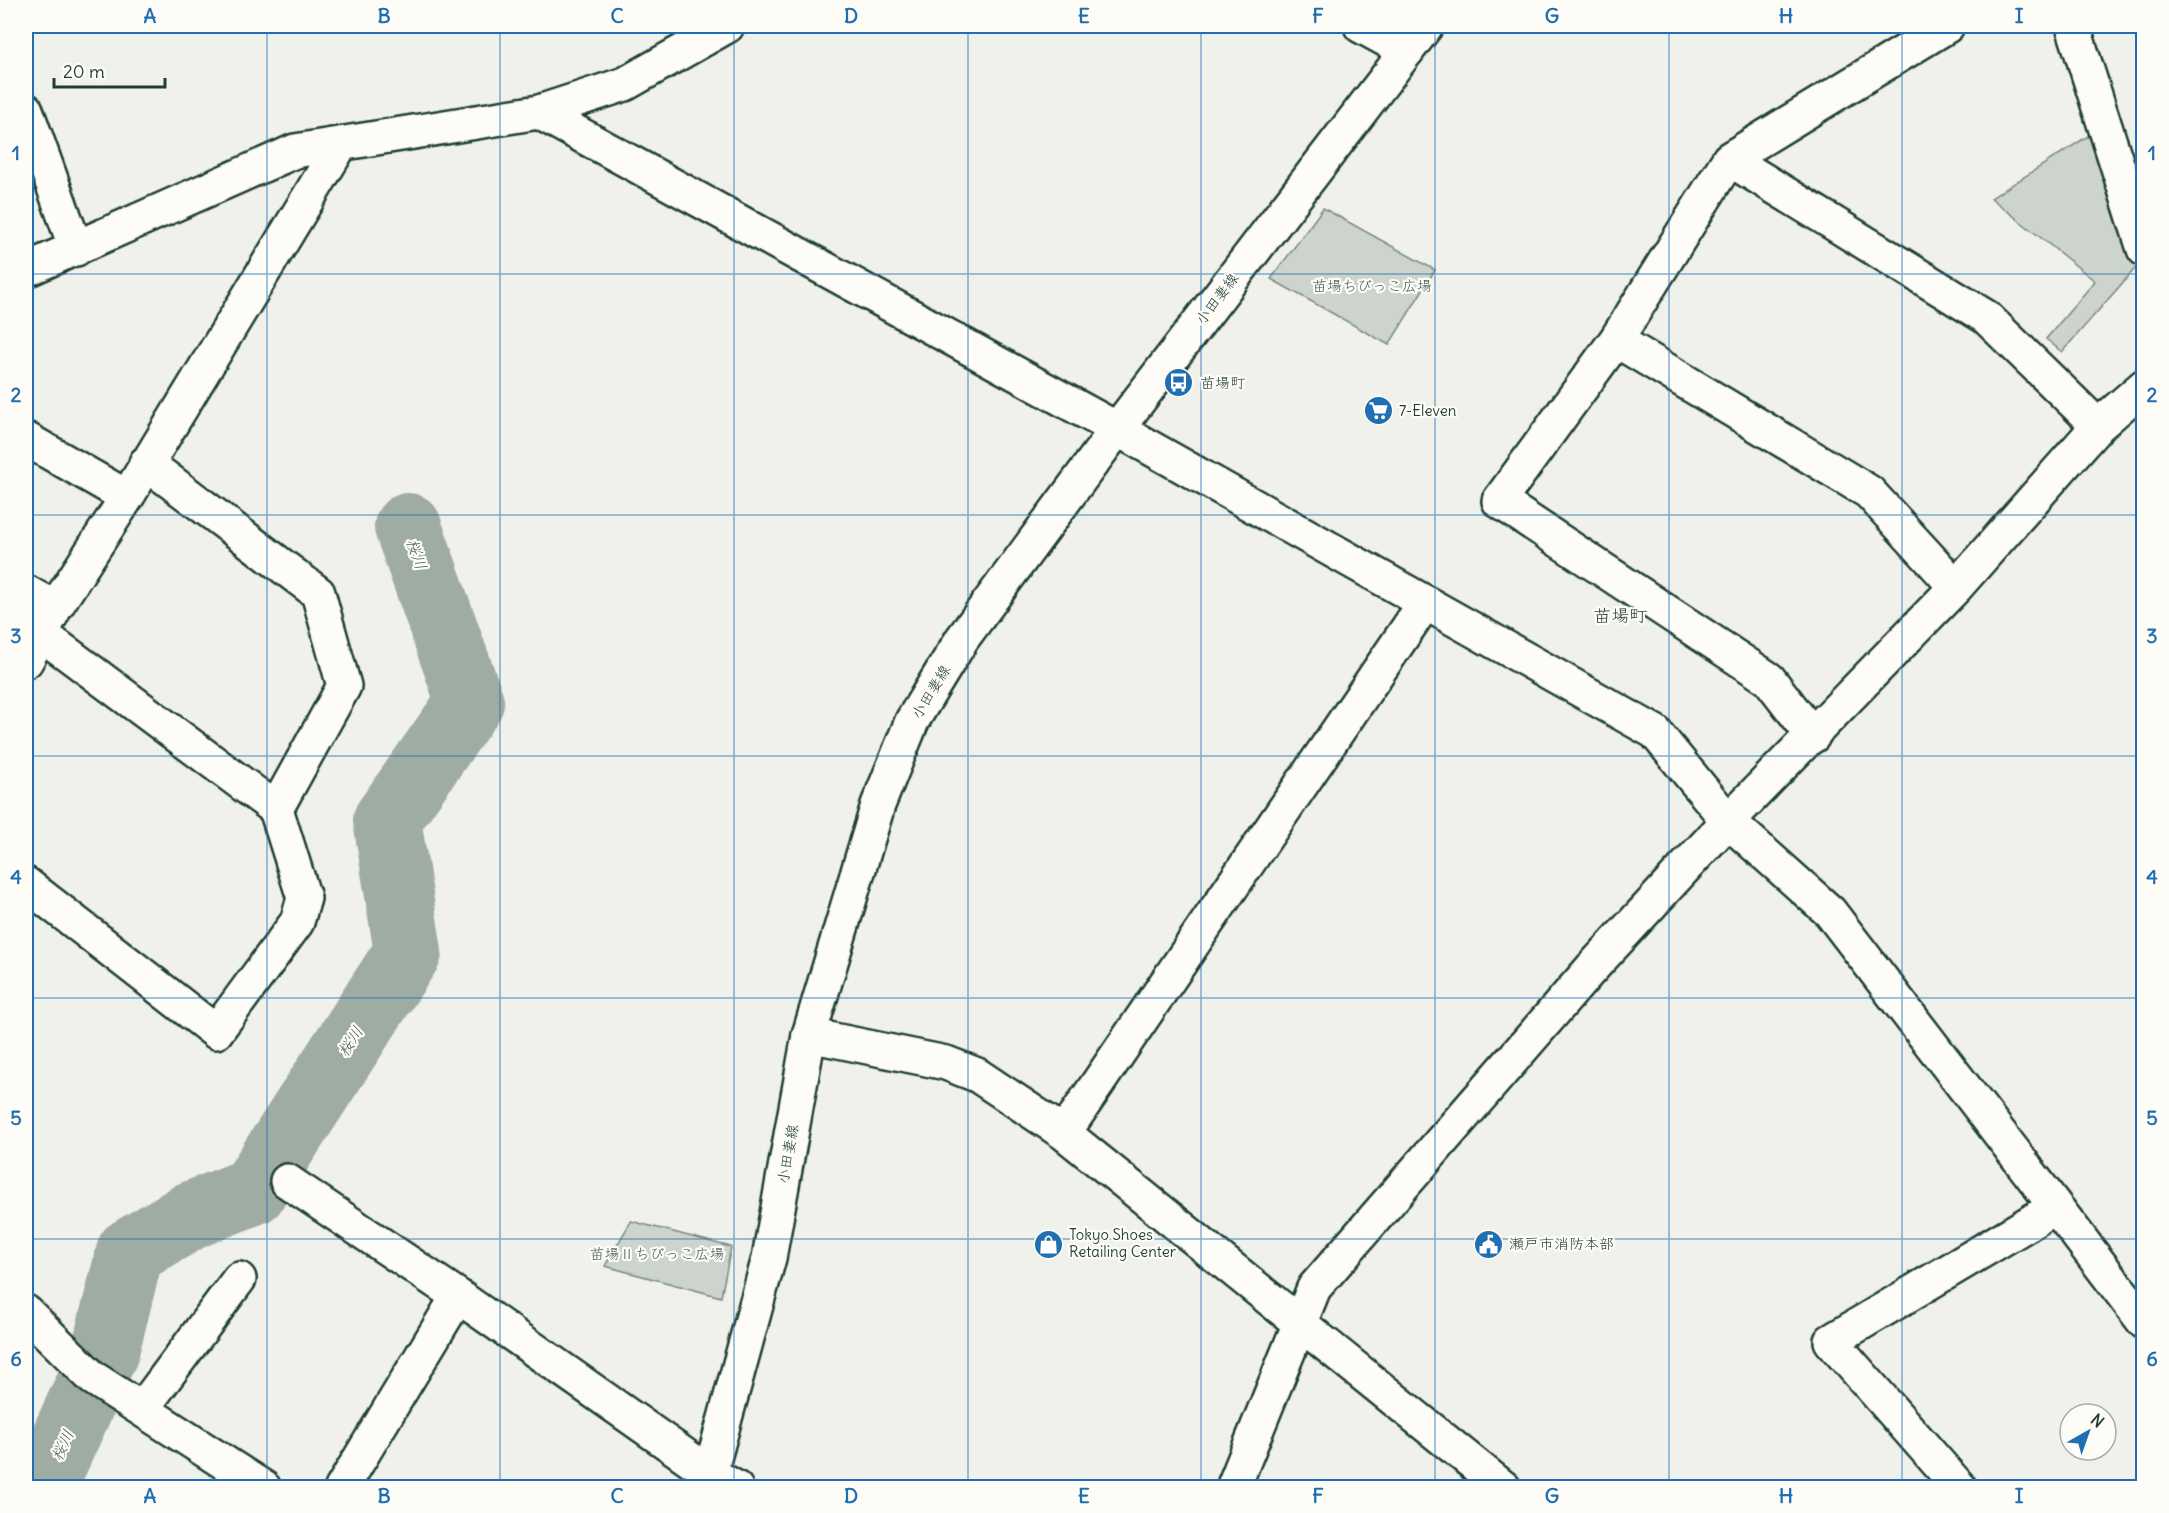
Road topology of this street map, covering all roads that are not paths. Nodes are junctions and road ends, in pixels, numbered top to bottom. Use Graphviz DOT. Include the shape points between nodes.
graph roads {
  1 [pos="727,26"];
  2 [pos="1361,26"];
  3 [pos="1947,26"];
  4 [pos="2073,26"];
  5 [pos="1416,38"];
  6 [pos="26,110"];
  7 [pos="539,112"];
  8 [pos="341,144"];
  9 [pos="1729,159"];
  10 [pos="76,249"];
  11 [pos="2144,249"];
  12 [pos="26,270"];
  13 [pos="1616,340"];
  14 [pos="2144,386"];
  15 [pos="2098,426"];
  16 [pos="1117,429"];
  17 [pos="26,439"];
  18 [pos="147,463"];
  19 [pos="127,497"];
  20 [pos="1956,587"];
  21 [pos="26,592"];
  22 [pos="1425,603"];
  23 [pos="41,635"];
  24 [pos="1813,736"];
  25 [pos="276,809"];
  26 [pos="1728,821"];
  27 [pos="26,884"];
  28 [pos="809,1035"];
  29 [pos="1064,1133"];
  30 [pos="287,1181"];
  31 [pos="2056,1208"];
  32 [pos="238,1279"];
  33 [pos="458,1296"];
  34 [pos="26,1312"];
  35 [pos="1300,1322"];
  36 [pos="2144,1322"];
  37 [pos="142,1409"];
  38 [pos="716,1483"];
  39 [pos="264,1488"];
  40 [pos="342,1488"];
  41 [pos="1233,1488"];
  42 [pos="1504,1488"];
  43 [pos="1959,1488"];
  1 -- 7 [label="street" via="626,84"];
  2 -- 5 [label="street"];
  3 -- 9 [label="street"];
  4 -- 11 [label="street"];
  5 -- 16 [label="street, 小田妻線"];
  6 -- 10 [label="street"];
  7 -- 8 [label="street"];
  7 -- 16 [label="street"];
  8 -- 10 [label="street" via="295,152"];
  8 -- 18 [label="street"];
  9 -- 13 [label="street"];
  9 -- 15 [label="street" via="1986,317"];
  10 -- 12 [label="street"];
  13 -- 20 [label="street" via="1869,492"];
  13 -- 24 [label="street" via="1499,501 1769,678"];
  14 -- 15 [label="street"];
  15 -- 20 [label="street"];
  16 -- 22 [label="street"];
  16 -- 28 [label="street, 小田妻線" via="962,639 912,721 878,806"];
  17 -- 19 [label="street"];
  18 -- 19 [label="street"];
  18 -- 25 [label="street" via="318,594 344,686"];
  19 -- 23 [label="street"];
  20 -- 24 [label="street"];
  21 -- 23 [label="street"];
  22 -- 26 [label="street" via="1655,732"];
  22 -- 29 [label="street"];
  23 -- 25 [label="street"];
  24 -- 26 [label="street"];
  25 -- 27 [label="street" via="304,898 297,922 216,1032"];
  26 -- 31 [label="street" via="1830,912"];
  26 -- 35 [label="street" via="1591,969 1314,1288"];
  28 -- 29 [label="street" via="946,1063 977,1075"];
  28 -- 38 [label="street, 小田妻線" via="769,1258"];
  29 -- 35 [label="street"];
  30 -- 33 [label="street"];
  31 -- 36 [label="street"];
  31 -- 43 [label="street" via="1831,1341"];
  32 -- 37 [label="street"];
  33 -- 38 [label="street"];
  33 -- 40 [label="street"];
  34 -- 37 [label="street" via="93,1378"];
  35 -- 41 [label="street"];
  35 -- 42 [label="street"];
  37 -- 39 [label="street"];
}
